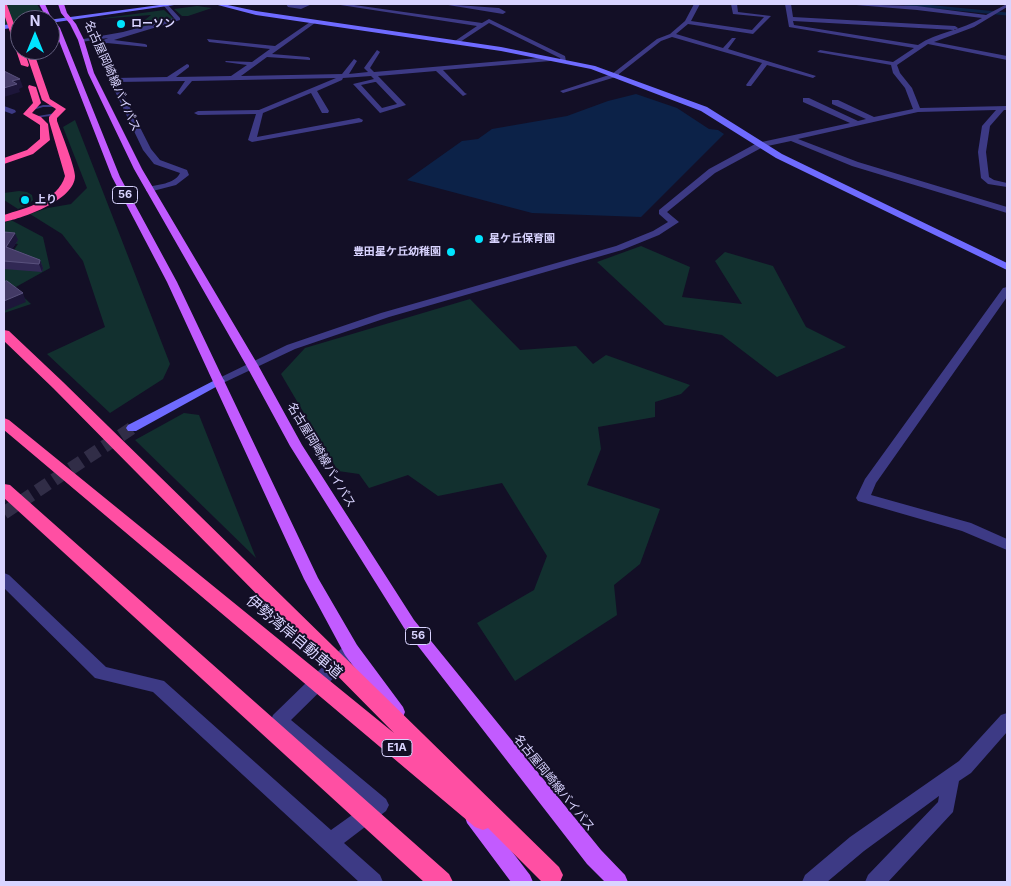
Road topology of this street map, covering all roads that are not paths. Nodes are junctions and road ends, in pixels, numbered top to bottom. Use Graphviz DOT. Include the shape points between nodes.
graph roads {
  1 [pos="61,4"];
  2 [pos="178,4"];
  3 [pos="217,4"];
  4 [pos="289,4"];
  5 [pos="309,4"];
  6 [pos="337,4"];
  7 [pos="445,4"];
  8 [pos="697,4"];
  9 [pos="734,4"];
  10 [pos="788,4"];
  11 [pos="847,4"];
  12 [pos="1007,5"];
  13 [pos="167,6"];
  14 [pos="5,8"];
  15 [pos="989,17"];
  16 [pos="69,19"];
  17 [pos="789,19"];
  18 [pos="60,20"];
  19 [pos="314,22"];
  20 [pos="489,22"];
  21 [pos="687,22"];
  22 [pos="482,25"];
  23 [pos="680,28"];
  24 [pos="962,29"];
  25 [pos="706,32"];
  26 [pos="124,34"];
  27 [pos="672,35"];
  28 [pos="60,36"];
  29 [pos="734,38"];
  30 [pos="81,40"];
  31 [pos="106,40"];
  32 [pos="209,40"];
  33 [pos="457,42"];
  34 [pos="927,42"];
  35 [pos="145,46"];
  36 [pos="918,47"];
  37 [pos="277,48"];
  38 [pos="723,51"];
  39 [pos="377,52"];
  40 [pos="820,52"];
  41 [pos="266,55"];
  42 [pos="1007,58"];
  43 [pos="308,59"];
  44 [pos="550,59"];
  45 [pos="32,60"];
  46 [pos="354,61"];
  47 [pos="563,61"];
  48 [pos="228,62"];
  49 [pos="766,62"];
  50 [pos="253,64"];
  51 [pos="894,64"];
  52 [pos="188,66"];
  53 [pos="438,69"];
  54 [pos="371,74"];
  55 [pos="616,75"];
  56 [pos="347,76"];
  57 [pos="813,76"];
  58 [pos="235,78"];
  59 [pos="168,79"];
  60 [pos="190,79"];
  61 [pos="112,80"];
  62 [pos="378,81"];
  63 [pos="749,85"];
  64 [pos="233,89"];
  65 [pos="313,90"];
  66 [pos="563,91"];
  67 [pos="180,93"];
  68 [pos="463,94"];
  69 [pos="806,100"];
  70 [pos="835,102"];
  71 [pos="4,108"];
  72 [pos="1005,109"];
  73 [pos="57,110"];
  74 [pos="325,110"];
  75 [pos="918,110"];
  76 [pos="12,112"];
  77 [pos="260,112"];
  78 [pos="34,113"];
  79 [pos="198,113"];
  80 [pos="359,120"];
  81 [pos="874,120"];
  82 [pos="858,124"];
  83 [pos="794,140"];
  84 [pos="760,145"];
  85 [pos="4,161"];
  86 [pos="1007,185"];
  87 [pos="149,189"];
  88 [pos="1007,210"];
  89 [pos="4,219"];
  90 [pos="1007,267"];
  91 [pos="1007,290"];
  92 [pos="4,334"];
  93 [pos="252,365"];
  94 [pos="219,381"];
  95 [pos="4,423"];
  96 [pos="132,428"];
  97 [pos="4,490"];
  98 [pos="1007,545"];
  99 [pos="4,579"];
  100 [pos="351,650"];
  101 [pos="1007,720"];
  102 [pos="951,778"];
  103 [pos="330,842"];
  104 [pos="555,879"];
  105 [pos="373,882"];
  106 [pos="441,882"];
  107 [pos="523,882"];
  108 [pos="618,882"];
  109 [pos="812,882"];
  110 [pos="875,882"];
  1 -- 16 [label="main road, 名古屋岡崎線バイパス / 56"];
  2 -- 13 [label="street"];
  3 -- 19 [label="street"];
  4 -- 5 [label="street" via="298,7"];
  6 -- 22 [label="street"];
  7 -- 20 [label="street" via="503,12"];
  8 -- 21 [label="street"];
  9 -- 21 [label="street" via="735,13 768,16 753,32"];
  10 -- 17 [label="street"];
  11 -- 15 [label="street"];
  12 -- 15 [label="street"];
  13 -- 16 [label="street"];
  13 -- 26 [label="street" via="178,19"];
  14 -- 78 [label="highway" via="37,100"];
  15 -- 24 [label="street"];
  16 -- 18 [label="street"];
  16 -- 30 [label="main road, 名古屋岡崎線バイパス / 56"];
  17 -- 24 [label="street"];
  17 -- 36 [label="street" via="791,26"];
  19 -- 33 [label="street"];
  19 -- 37 [label="street"];
  20 -- 22 [label="street"];
  20 -- 47 [label="street" via="563,58"];
  21 -- 23 [label="street"];
  22 -- 33 [label="street"];
  23 -- 25 [label="street"];
  23 -- 27 [label="street"];
  24 -- 34 [label="street"];
  26 -- 30 [label="street"];
  26 -- 31 [label="street"];
  27 -- 38 [label="street" via="698,40"];
  27 -- 55 [label="street" via="659,40"];
  28 -- 94 [label="main road, 56" via="116,177 172,282"];
  29 -- 38 [label="street"];
  30 -- 87 [label="main road, 名古屋岡崎線バイパス / 56" via="91,73"];
  31 -- 35 [label="street"];
  31 -- 61 [label="street" via="96,45"];
  32 -- 37 [label="street"];
  33 -- 44 [label="street"];
  34 -- 36 [label="street"];
  34 -- 42 [label="street"];
  36 -- 51 [label="street"];
  37 -- 41 [label="street"];
  38 -- 49 [label="street"];
  39 -- 54 [label="street" via="367,68"];
  40 -- 51 [label="street"];
  41 -- 43 [label="street"];
  41 -- 50 [label="street"];
  44 -- 47 [label="street"];
  44 -- 53 [label="street"];
  45 -- 73 [label="highway" via="46,100"];
  46 -- 56 [label="street"];
  47 -- 55 [label="street"];
  48 -- 50 [label="street"];
  49 -- 57 [label="street"];
  49 -- 63 [label="street"];
  50 -- 58 [label="street"];
  51 -- 75 [label="street" via="895,74 910,92 912,105"];
  52 -- 59 [label="street"];
  53 -- 54 [label="street"];
  53 -- 68 [label="street"];
  54 -- 56 [label="street"];
  54 -- 62 [label="street" via="402,105 380,111 356,84"];
  55 -- 66 [label="street"];
  55 -- 84 [label="street" via="704,109"];
  56 -- 58 [label="street"];
  56 -- 65 [label="street"];
  58 -- 60 [label="street"];
  58 -- 64 [label="street"];
  59 -- 60 [label="street"];
  59 -- 61 [label="street"];
  60 -- 67 [label="street"];
  61 -- 87 [label="street" via="157,162 184,172 182,180"];
  65 -- 74 [label="street"];
  65 -- 77 [label="street"];
  69 -- 82 [label="street"];
  70 -- 81 [label="street"];
  71 -- 76 [label="street"];
  72 -- 75 [label="street"];
  72 -- 86 [label="street" via="986,126 982,152 985,178"];
  73 -- 78 [label="lane"];
  73 -- 78 [label="lane" via="48,105"];
  73 -- 89 [label="highway" via="53,121 70,181 63,192 48,201"];
  75 -- 81 [label="street"];
  77 -- 79 [label="street"];
  77 -- 80 [label="street" via="252,140"];
  78 -- 85 [label="highway" via="44,124 45,140 30,152"];
  81 -- 82 [label="street"];
  82 -- 83 [label="street"];
  83 -- 84 [label="street"];
  83 -- 88 [label="street" via="855,164"];
  84 -- 90 [label="street"];
  84 -- 93 [label="street" via="712,171 662,212 674,222 656,233 600,253 384,315 292,346"];
  87 -- 93 [label="main road, 名古屋岡崎線バイパス / 56"];
  91 -- 98 [label="street" via="870,482 863,498 966,528"];
  92 -- 104 [label="highway"];
  93 -- 94 [label="street"];
  93 -- 108 [label="main road, 名古屋岡崎線バイパス / 56" via="296,446 408,624 594,857"];
  94 -- 96 [label="street"];
  94 -- 100 [label="main road, 56" via="311,579"];
  95 -- 104 [label="highway, 伊勢湾岸自動車道 / E1A"];
  97 -- 106 [label="highway"];
  99 -- 103 [label="street" via="100,673 158,686"];
  100 -- 103 [label="street" via="279,720 380,805"];
  100 -- 107 [label="main road, 56"];
  101 -- 102 [label="street"];
  102 -- 109 [label="street" via="856,844"];
  102 -- 110 [label="street" via="947,806"];
  103 -- 105 [label="street"];
}
